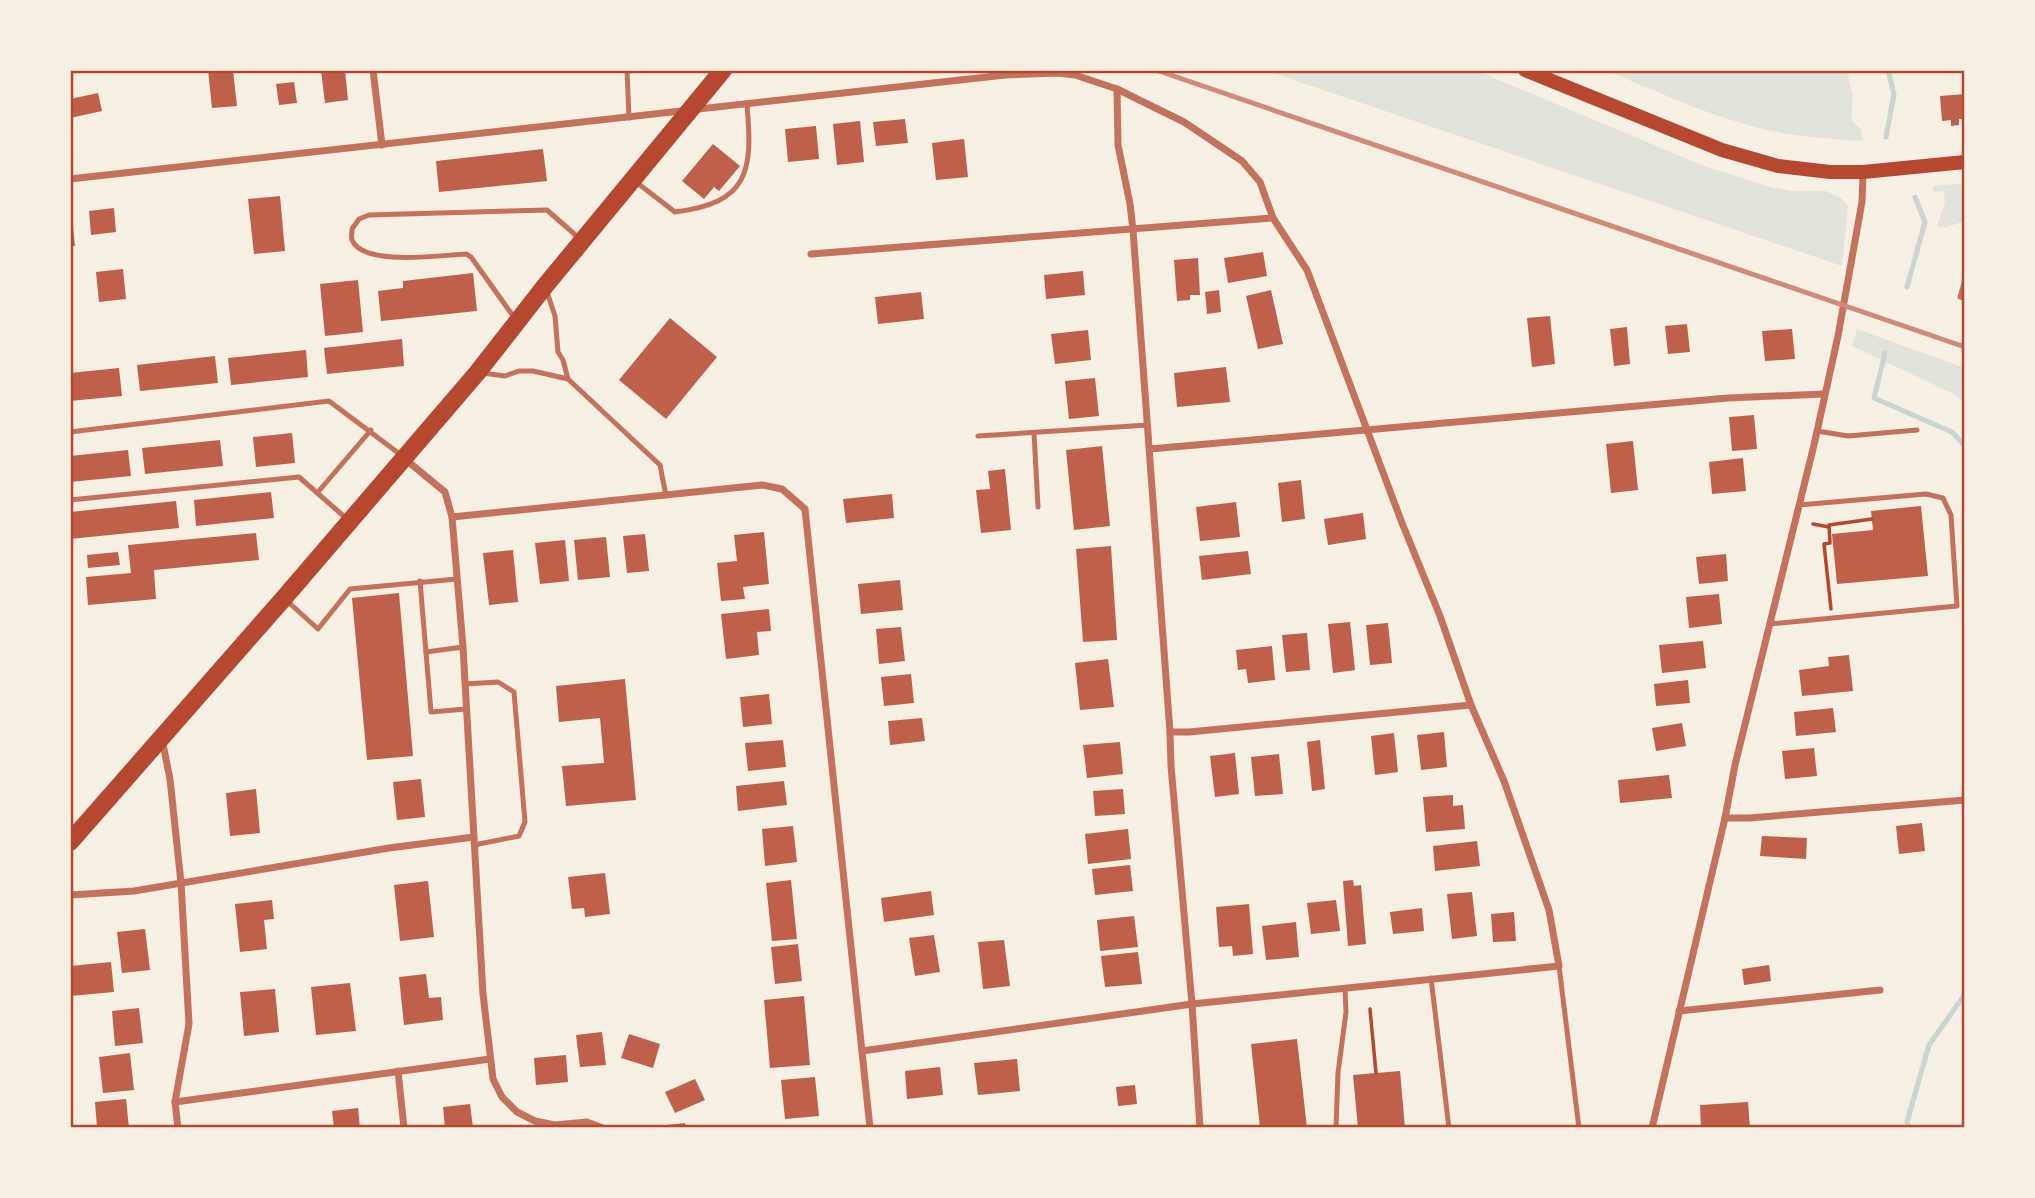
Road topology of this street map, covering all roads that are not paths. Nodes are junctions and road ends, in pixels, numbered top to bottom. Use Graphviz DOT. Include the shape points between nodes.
graph roads {
  1 [pos="373,70"];
  2 [pos="627,70"];
  3 [pos="723,70"];
  4 [pos="1525,70"];
  5 [pos="1116,89"];
  6 [pos="747,105"];
  7 [pos="690,109"];
  8 [pos="629,118"];
  9 [pos="382,145"];
  10 [pos="1965,162"];
  11 [pos="1863,172"];
  12 [pos="70,179"];
  13 [pos="633,180"];
  14 [pos="1273,218"];
  15 [pos="1133,230"];
  16 [pos="583,241"];
  17 [pos="811,254"];
  18 [pos="1965,280"];
  19 [pos="545,286"];
  20 [pos="1965,298"];
  21 [pos="518,322"];
  22 [pos="477,373"];
  23 [pos="568,379"];
  24 [pos="1824,394"];
  25 [pos="1148,425"];
  26 [pos="371,430"];
  27 [pos="1917,430"];
  28 [pos="1817,431"];
  29 [pos="70,432"];
  30 [pos="1367,432"];
  31 [pos="1034,433"];
  32 [pos="978,436"];
  33 [pos="1150,449"];
  34 [pos="403,457"];
  35 [pos="318,492"];
  36 [pos="666,496"];
  37 [pos="70,500"];
  38 [pos="1798,505"];
  39 [pos="1038,507"];
  40 [pos="452,517"];
  41 [pos="349,521"];
  42 [pos="457,579"];
  43 [pos="421,581"];
  44 [pos="284,598"];
  45 [pos="1769,624"];
  46 [pos="463,647"];
  47 [pos="426,652"];
  48 [pos="465,684"];
  49 [pos="1471,705"];
  50 [pos="466,709"];
  51 [pos="1170,732"];
  52 [pos="162,735"];
  53 [pos="1965,800"];
  54 [pos="1724,818"];
  55 [pos="474,841"];
  56 [pos="70,842"];
  57 [pos="181,883"];
  58 [pos="70,895"];
  59 [pos="1559,965"];
  60 [pos="1432,978"];
  61 [pos="1345,989"];
  62 [pos="1880,990"];
  63 [pos="1192,1004"];
  64 [pos="1679,1011"];
  65 [pos="862,1051"];
  66 [pos="490,1059"];
  67 [pos="398,1071"];
  68 [pos="175,1102"];
  69 [pos="178,1128"];
  70 [pos="404,1128"];
  71 [pos="603,1128"];
  72 [pos="870,1128"];
  73 [pos="1200,1128"];
  74 [pos="1336,1128"];
  75 [pos="1449,1128"];
  76 [pos="1579,1128"];
  77 [pos="1652,1128"];
  1 -- 9 [label="street"];
  2 -- 8 [label="lane"];
  3 -- 7 [label="main road"];
  4 -- 11 [label="main road" via="1740,157 1801,170"];
  5 -- 6 [label="street" via="1075,75 1005,75"];
  5 -- 14 [label="street" via="1184,122 1242,161 1260,182"];
  5 -- 15 [label="street" via="1118,145"];
  6 -- 7 [label="street"];
  6 -- 13 [label="lane" via="751,145 743,180 727,197 675,212"];
  7 -- 8 [label="street"];
  7 -- 13 [label="main road"];
  8 -- 9 [label="street"];
  9 -- 12 [label="street"];
  10 -- 11 [label="main road"];
  11 -- 24 [label="street" via="1862,202"];
  13 -- 16 [label="main road"];
  14 -- 15 [label="street"];
  14 -- 30 [label="street" via="1307,270"];
  15 -- 17 [label="street"];
  15 -- 25 [label="street"];
  16 -- 19 [label="main road"];
  16 -- 21 [label="lane" via="547,211 369,215 352,229 352,241 374,256 466,254"];
  18 -- 20 [label="lane" via="1960,297"];
  19 -- 21 [label="main road"];
  19 -- 23 [label="lane"];
  21 -- 22 [label="main road"];
  22 -- 23 [label="lane" via="505,376 533,371"];
  22 -- 34 [label="main road"];
  23 -- 36 [label="lane" via="660,465"];
  24 -- 28 [label="street"];
  24 -- 30 [label="street" via="1728,398"];
  25 -- 31 [label="lane"];
  25 -- 33 [label="street"];
  26 -- 29 [label="lane" via="329,401"];
  26 -- 34 [label="lane"];
  26 -- 35 [label="lane"];
  27 -- 28 [label="lane" via="1848,436"];
  28 -- 38 [label="street"];
  30 -- 33 [label="street"];
  30 -- 49 [label="street"];
  31 -- 32 [label="lane"];
  31 -- 39 [label="lane"];
  33 -- 51 [label="street"];
  34 -- 40 [label="street" via="445,492"];
  34 -- 41 [label="main road"];
  35 -- 37 [label="lane" via="299,477"];
  35 -- 41 [label="lane"];
  36 -- 40 [label="street"];
  36 -- 65 [label="street" via="762,485 782,489 805,509"];
  38 -- 45 [label="street"];
  38 -- 45 [label="lane" via="1926,494 1943,498 1951,515 1957,606"];
  40 -- 42 [label="street"];
  41 -- 44 [label="main road"];
  42 -- 43 [label="lane"];
  42 -- 46 [label="street"];
  43 -- 44 [label="lane" via="350,589 318,629"];
  43 -- 47 [label="lane"];
  44 -- 52 [label="main road"];
  45 -- 54 [label="street"];
  46 -- 47 [label="lane"];
  46 -- 48 [label="street"];
  47 -- 50 [label="lane" via="431,712"];
  48 -- 50 [label="street"];
  48 -- 55 [label="lane" via="498,682 514,692 525,822 519,836"];
  49 -- 51 [label="street"];
  49 -- 59 [label="street" via="1504,781 1549,911"];
  50 -- 55 [label="street"];
  51 -- 63 [label="street"];
  52 -- 56 [label="main road"];
  52 -- 57 [label="street"];
  53 -- 54 [label="street"];
  54 -- 64 [label="street"];
  55 -- 57 [label="street" via="376,850"];
  55 -- 66 [label="street"];
  57 -- 58 [label="street"];
  57 -- 68 [label="street" via="189,1024"];
  59 -- 60 [label="street"];
  59 -- 76 [label="lane"];
  60 -- 61 [label="street"];
  60 -- 75 [label="lane"];
  61 -- 63 [label="street"];
  61 -- 74 [label="lane"];
  62 -- 64 [label="street"];
  63 -- 65 [label="street"];
  63 -- 73 [label="street"];
  64 -- 77 [label="street"];
  65 -- 72 [label="street"];
  66 -- 67 [label="street"];
  66 -- 71 [label="street" via="502,1097 517,1112 555,1125 587,1122"];
  67 -- 68 [label="street"];
  67 -- 70 [label="street"];
  68 -- 69 [label="street"];
}
